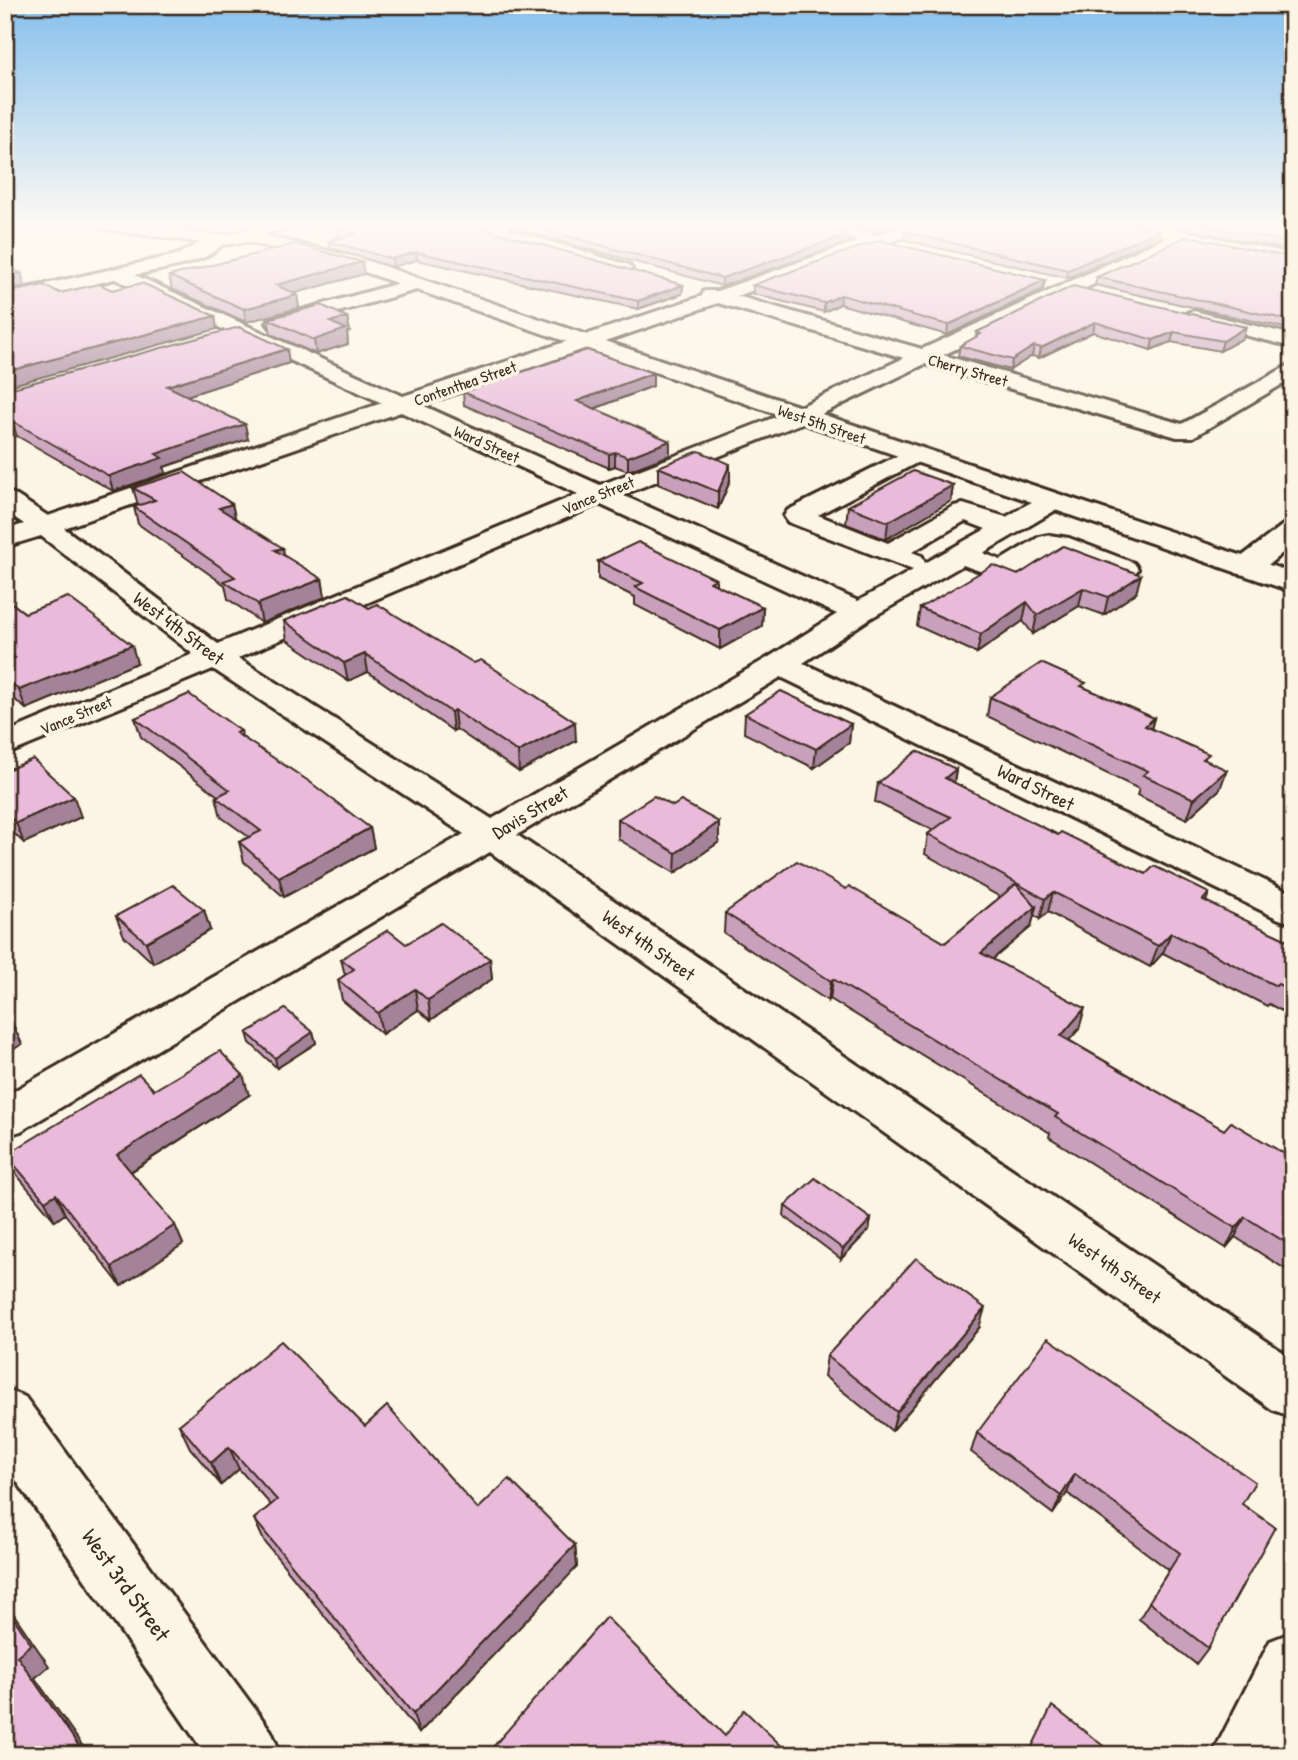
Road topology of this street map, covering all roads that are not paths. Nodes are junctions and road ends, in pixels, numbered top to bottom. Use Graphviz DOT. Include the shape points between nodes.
graph roads {
  1 [pos="188,306"];
  2 [pos="338,306"];
  3 [pos="481,306"];
  4 [pos="690,306"];
  5 [pos="748,306"];
  6 [pos="1029,306"];
  7 [pos="1175,313"];
  8 [pos="245,332"];
  9 [pos="218,339"];
  10 [pos="1293,341"];
  11 [pos="584,342"];
  12 [pos="922,357"];
  13 [pos="1293,369"];
  14 [pos="1282,383"];
  15 [pos="400,405"];
  16 [pos="799,416"];
  17 [pos="913,455"];
  18 [pos="880,473"];
  19 [pos="995,482"];
  20 [pos="905,491"];
  21 [pos="598,495"];
  22 [pos="5,499"];
  23 [pos="1052,502"];
  24 [pos="823,503"];
  25 [pos="960,505"];
  26 [pos="860,516"];
  27 [pos="45,526"];
  28 [pos="1003,530"];
  29 [pos="1136,530"];
  30 [pos="1293,531"];
  31 [pos="5,539"];
  32 [pos="1039,549"];
  33 [pos="911,550"];
  34 [pos="1094,558"];
  35 [pos="1246,567"];
  36 [pos="1133,572"];
  37 [pos="1293,583"];
  38 [pos="859,613"];
  39 [pos="216,657"];
  40 [pos="780,664"];
  41 [pos="5,745"];
  42 [pos="491,835"];
  43 [pos="1293,910"];
  44 [pos="5,1118"];
  45 [pos="1293,1391"];
  46 [pos="5,1416"];
  47 [pos="1293,1664"];
  48 [pos="247,1755"];
  49 [pos="1246,1755"];
  1 -- 8 [label="street, Ward Street"];
  2 -- 8 [label="street"];
  3 -- 11 [label="street, West 5th Street"];
  4 -- 11 [label="street, Contenthea Street"];
  5 -- 12 [label="street, Cherry Street"];
  6 -- 12 [label="street, Vance Street"];
  7 -- 10 [label="street"];
  8 -- 9 [label="street"];
  8 -- 15 [label="street, Ward Street"];
  11 -- 15 [label="street, Contenthea Street"];
  11 -- 16 [label="street, West 5th Street"];
  12 -- 14 [label="street, Cherry Street" via="1185,432"];
  12 -- 16 [label="street, Vance Street"];
  13 -- 14 [label="street"];
  15 -- 21 [label="street, Ward Street"];
  15 -- 27 [label="street, Contenthea Street"];
  16 -- 17 [label="street, West 5th Street"];
  16 -- 21 [label="street, Vance Street"];
  17 -- 18 [label="street"];
  17 -- 19 [label="street, West 5th Street"];
  18 -- 20 [label="street"];
  18 -- 24 [label="street"];
  18 -- 25 [label="street"];
  19 -- 23 [label="street, West 5th Street"];
  19 -- 25 [label="street"];
  21 -- 38 [label="street, Ward Street"];
  21 -- 39 [label="street, Vance Street"];
  22 -- 27 [label="street, West 4th Street"];
  23 -- 28 [label="street, Davis Street"];
  23 -- 29 [label="street, West 5th Street"];
  24 -- 26 [label="street"];
  24 -- 33 [label="street" via="797,516"];
  25 -- 28 [label="street"];
  25 -- 33 [label="street"];
  27 -- 31 [label="street, Contenthea Street"];
  27 -- 39 [label="street, West 4th Street"];
  28 -- 32 [label="street"];
  28 -- 33 [label="street, Davis Street"];
  29 -- 34 [label="street"];
  29 -- 35 [label="street, West 5th Street"];
  30 -- 35 [label="street"];
  32 -- 33 [label="street" via="1003,570"];
  32 -- 34 [label="street" via="1059,544"];
  33 -- 38 [label="street, Davis Street"];
  34 -- 36 [label="street"];
  35 -- 37 [label="street, West 5th Street"];
  38 -- 40 [label="street, Davis Street"];
  39 -- 41 [label="street, Vance Street"];
  39 -- 42 [label="street, West 4th Street"];
  40 -- 42 [label="street, Davis Street"];
  40 -- 43 [label="street, Ward Street"];
  42 -- 44 [label="street, Davis Street"];
  42 -- 45 [label="street, West 4th Street"];
  46 -- 48 [label="street, West 3rd Street"];
  47 -- 49 [label="street"];
}
